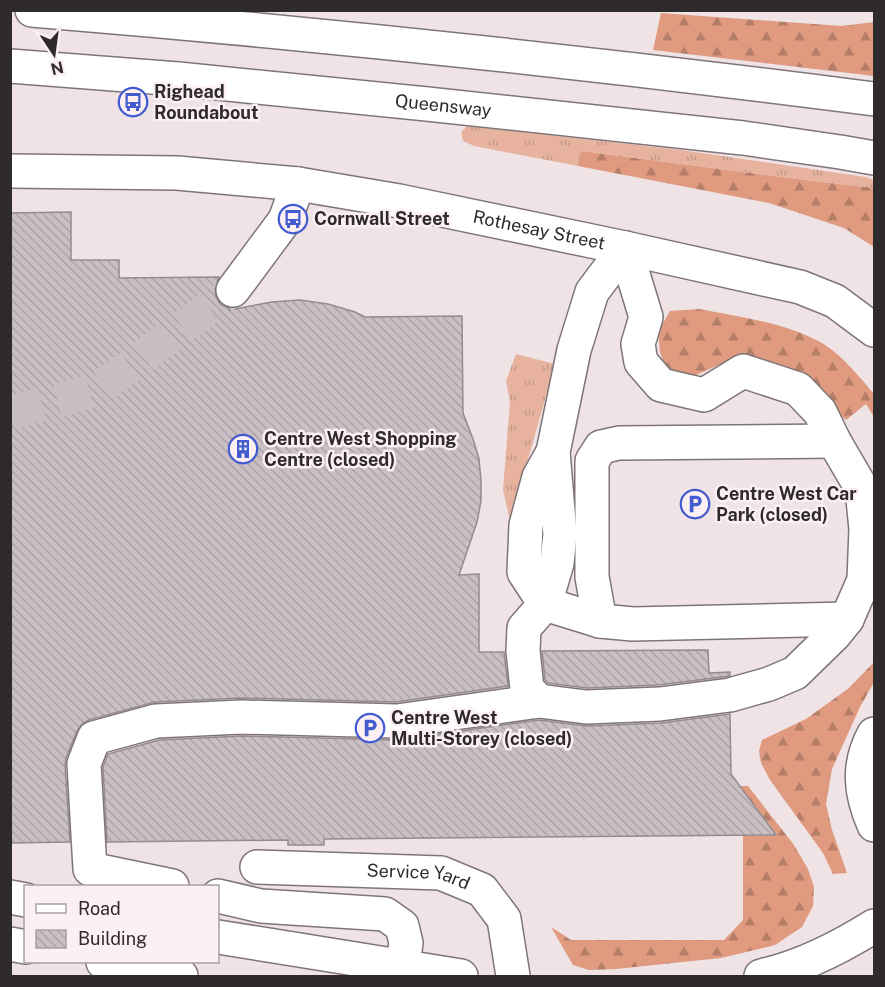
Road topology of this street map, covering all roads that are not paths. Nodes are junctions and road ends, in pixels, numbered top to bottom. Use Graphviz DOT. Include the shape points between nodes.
graph roads {
  1 [pos="32,10"];
  2 [pos="10,66"];
  3 [pos="874,99"];
  4 [pos="874,158"];
  5 [pos="10,171"];
  6 [pos="298,184"];
  7 [pos="625,248"];
  8 [pos="233,291"];
  9 [pos="874,330"];
  10 [pos="834,441"];
  11 [pos="545,604"];
  12 [pos="847,619"];
  13 [pos="600,621"];
  14 [pos="539,701"];
  15 [pos="874,734"];
  16 [pos="874,825"];
  17 [pos="257,867"];
  18 [pos="167,885"];
  19 [pos="219,896"];
  20 [pos="874,926"];
  21 [pos="219,937"];
  22 [pos="109,963"];
  23 [pos="402,972"];
  24 [pos="181,976"];
  25 [pos="461,976"];
  26 [pos="513,976"];
  27 [pos="761,976"];
  1 -- 3 [label="main road" via="435,47"];
  2 -- 4 [label="main road, Queensway" via="427,104 742,138"];
  5 -- 6 [label="main road, Rothesay Street" via="177,173"];
  6 -- 7 [label="main road, Rothesay Street"];
  6 -- 8 [label="main road" via="285,220"];
  7 -- 9 [label="main road, Rothesay Street" via="800,287 835,301"];
  7 -- 10 [label="main road" via="646,317 638,344 641,362 661,385 704,395 743,371 798,389 820,412"];
  7 -- 11 [label="main road" via="592,292 574,350 553,452 560,534 557,563"];
  10 -- 12 [label="main road" via="862,489 866,529 864,580"];
  10 -- 13 [label="main road" via="620,443 601,447 592,461 591,528 592,577"];
  11 -- 13 [label="main road"];
  11 -- 14 [label="main road" via="524,628 527,689"];
  12 -- 13 [label="main road" via="633,624"];
  12 -- 14 [label="main road" via="795,672 730,695 618,706 586,707"];
  14 -- 18 [label="main road" via="397,721 241,717 156,720 94,738 84,764 90,869"];
  15 -- 16 [label="main road" via="862,767 863,789"];
  17 -- 26 [label="main road, Service Yard" via="441,873 461,881 482,890 504,920"];
  19 -- 23 [label="main road" via="261,906 385,914 402,926 406,943"];
  20 -- 27 [label="main road" via="816,958"];
  21 -- 23 [label="main road"];
  22 -- 24 [label="main road"];
  23 -- 25 [label="main road"];
}
